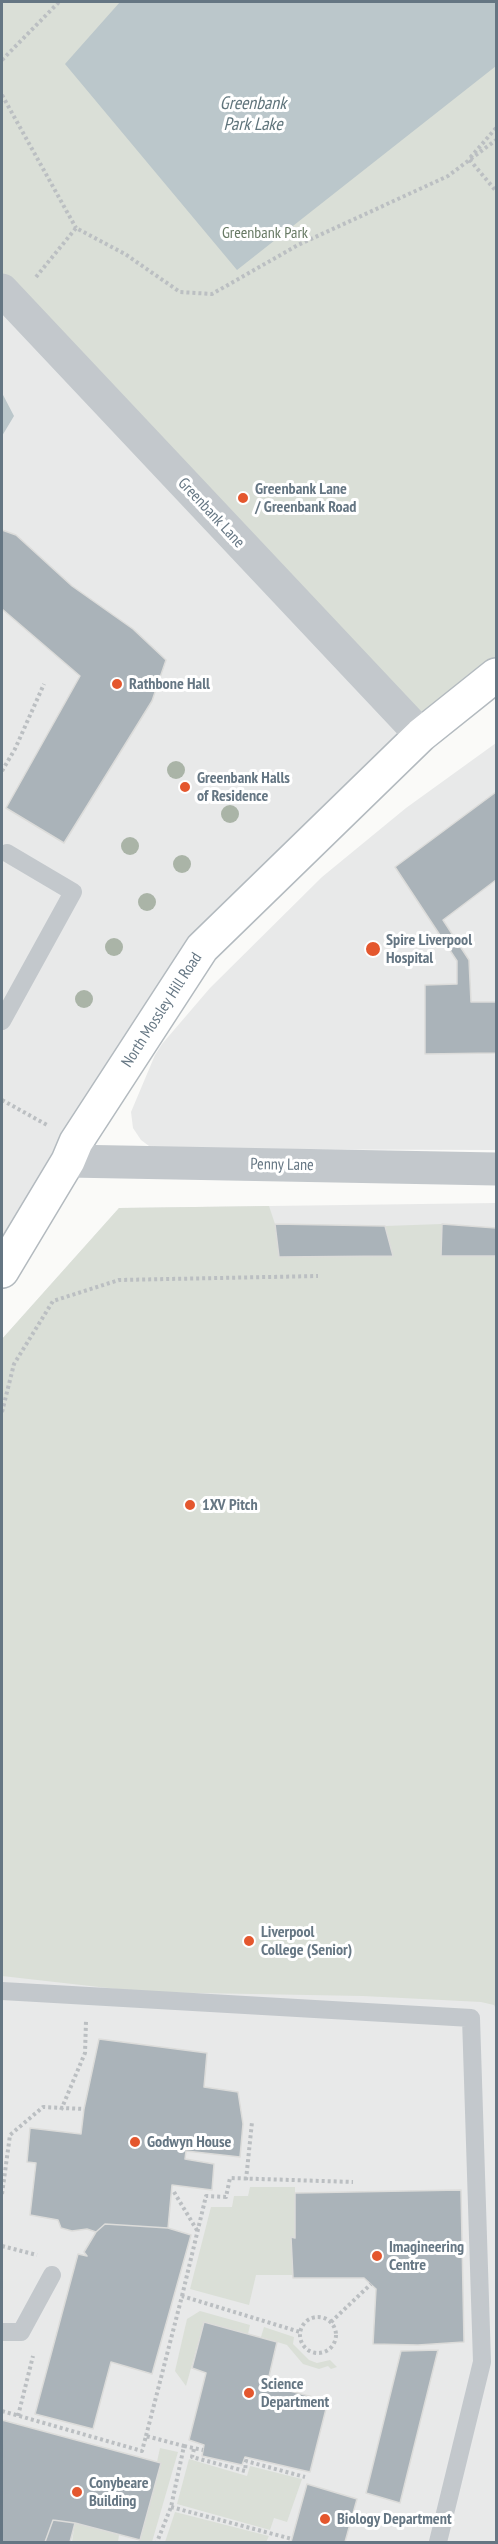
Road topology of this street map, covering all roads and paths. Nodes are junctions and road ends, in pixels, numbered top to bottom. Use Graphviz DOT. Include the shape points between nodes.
graph roads {
  1 [pos="59,2"];
  2 [pos="2,60"];
  3 [pos="2,95"];
  4 [pos="496,128"];
  5 [pos="496,140"];
  6 [pos="469,159"];
  7 [pos="496,190"];
  8 [pos="76,228"];
  9 [pos="8,297"];
  10 [pos="496,675"];
  11 [pos="44,684"];
  12 [pos="421,735"];
  13 [pos="2,771"];
  14 [pos="7,853"];
  15 [pos="2,1021"];
  16 [pos="2,1100"];
  17 [pos="72,1152"];
  18 [pos="496,1169"];
  19 [pos="2,1271"];
  20 [pos="318,1276"];
  21 [pos="2,1412"];
  22 [pos="2,1991"];
  23 [pos="87,1996"];
  24 [pos="84,2109"];
  25 [pos="61,2110"];
  26 [pos="252,2122"];
  27 [pos="246,2180"];
  28 [pos="352,2182"];
  29 [pos="174,2192"];
  30 [pos="2,2194"];
  31 [pos="198,2233"];
  32 [pos="52,2275"];
  33 [pos="371,2284"];
  34 [pos="182,2296"];
  35 [pos="331,2322"];
  36 [pos="2,2332"];
  37 [pos="300,2332"];
  38 [pos="2,2411"];
  39 [pos="146,2436"];
  40 [pos="184,2446"];
  41 [pos="194,2449"];
  42 [pos="203,2450"];
  43 [pos="304,2477"];
  44 [pos="171,2507"];
  45 [pos="292,2539"];
  46 [pos="157,2542"];
  47 [pos="438,2542"];
  1 -- 2 [label="path"];
  3 -- 8 [label="path"];
  4 -- 6 [label="path"];
  5 -- 6 [label="path"];
  6 -- 7 [label="path"];
  6 -- 8 [label="path" via="448,176 298,245 212,294 180,292 125,254"];
  8 -- 9 [label="path"];
  9 -- 12 [label="street, Greenbank Lane"];
  10 -- 12 [label="street, North Mossley Hill Road"];
  11 -- 13 [label="path"];
  12 -- 17 [label="street, North Mossley Hill Road" via="202,948"];
  14 -- 15 [label="lane" via="73,892"];
  16 -- 17 [label="path"];
  17 -- 18 [label="street, Penny Lane"];
  17 -- 19 [label="street, North Mossley Hill Road"];
  20 -- 21 [label="path" via="119,1280 53,1301 14,1364"];
  22 -- 23 [label="lane"];
  23 -- 25 [label="path" via="85,2053"];
  23 -- 47 [label="lane" via="471,2018 482,2361"];
  24 -- 25 [label="path"];
  25 -- 30 [label="path" via="43,2107 10,2135"];
  26 -- 27 [label="path"];
  27 -- 28 [label="path"];
  27 -- 31 [label="path" via="230,2178 226,2197 206,2196"];
  29 -- 31 [label="path"];
  31 -- 34 [label="path"];
  32 -- 36 [label="lane" via="21,2332"];
  33 -- 35 [label="path"];
  34 -- 37 [label="path"];
  34 -- 39 [label="path"];
  35 -- 37 [label="path" via="315,2317 305,2322"];
  35 -- 37 [label="path" via="336,2338 324,2352 306,2349"];
  38 -- 39 [label="path" via="142,2451"];
  39 -- 40 [label="path"];
  40 -- 41 [label="path"];
  40 -- 44 [label="path"];
  41 -- 42 [label="path"];
  41 -- 43 [label="path" via="192,2457 245,2471 246,2461"];
  44 -- 45 [label="path"];
  44 -- 46 [label="path"];
}
